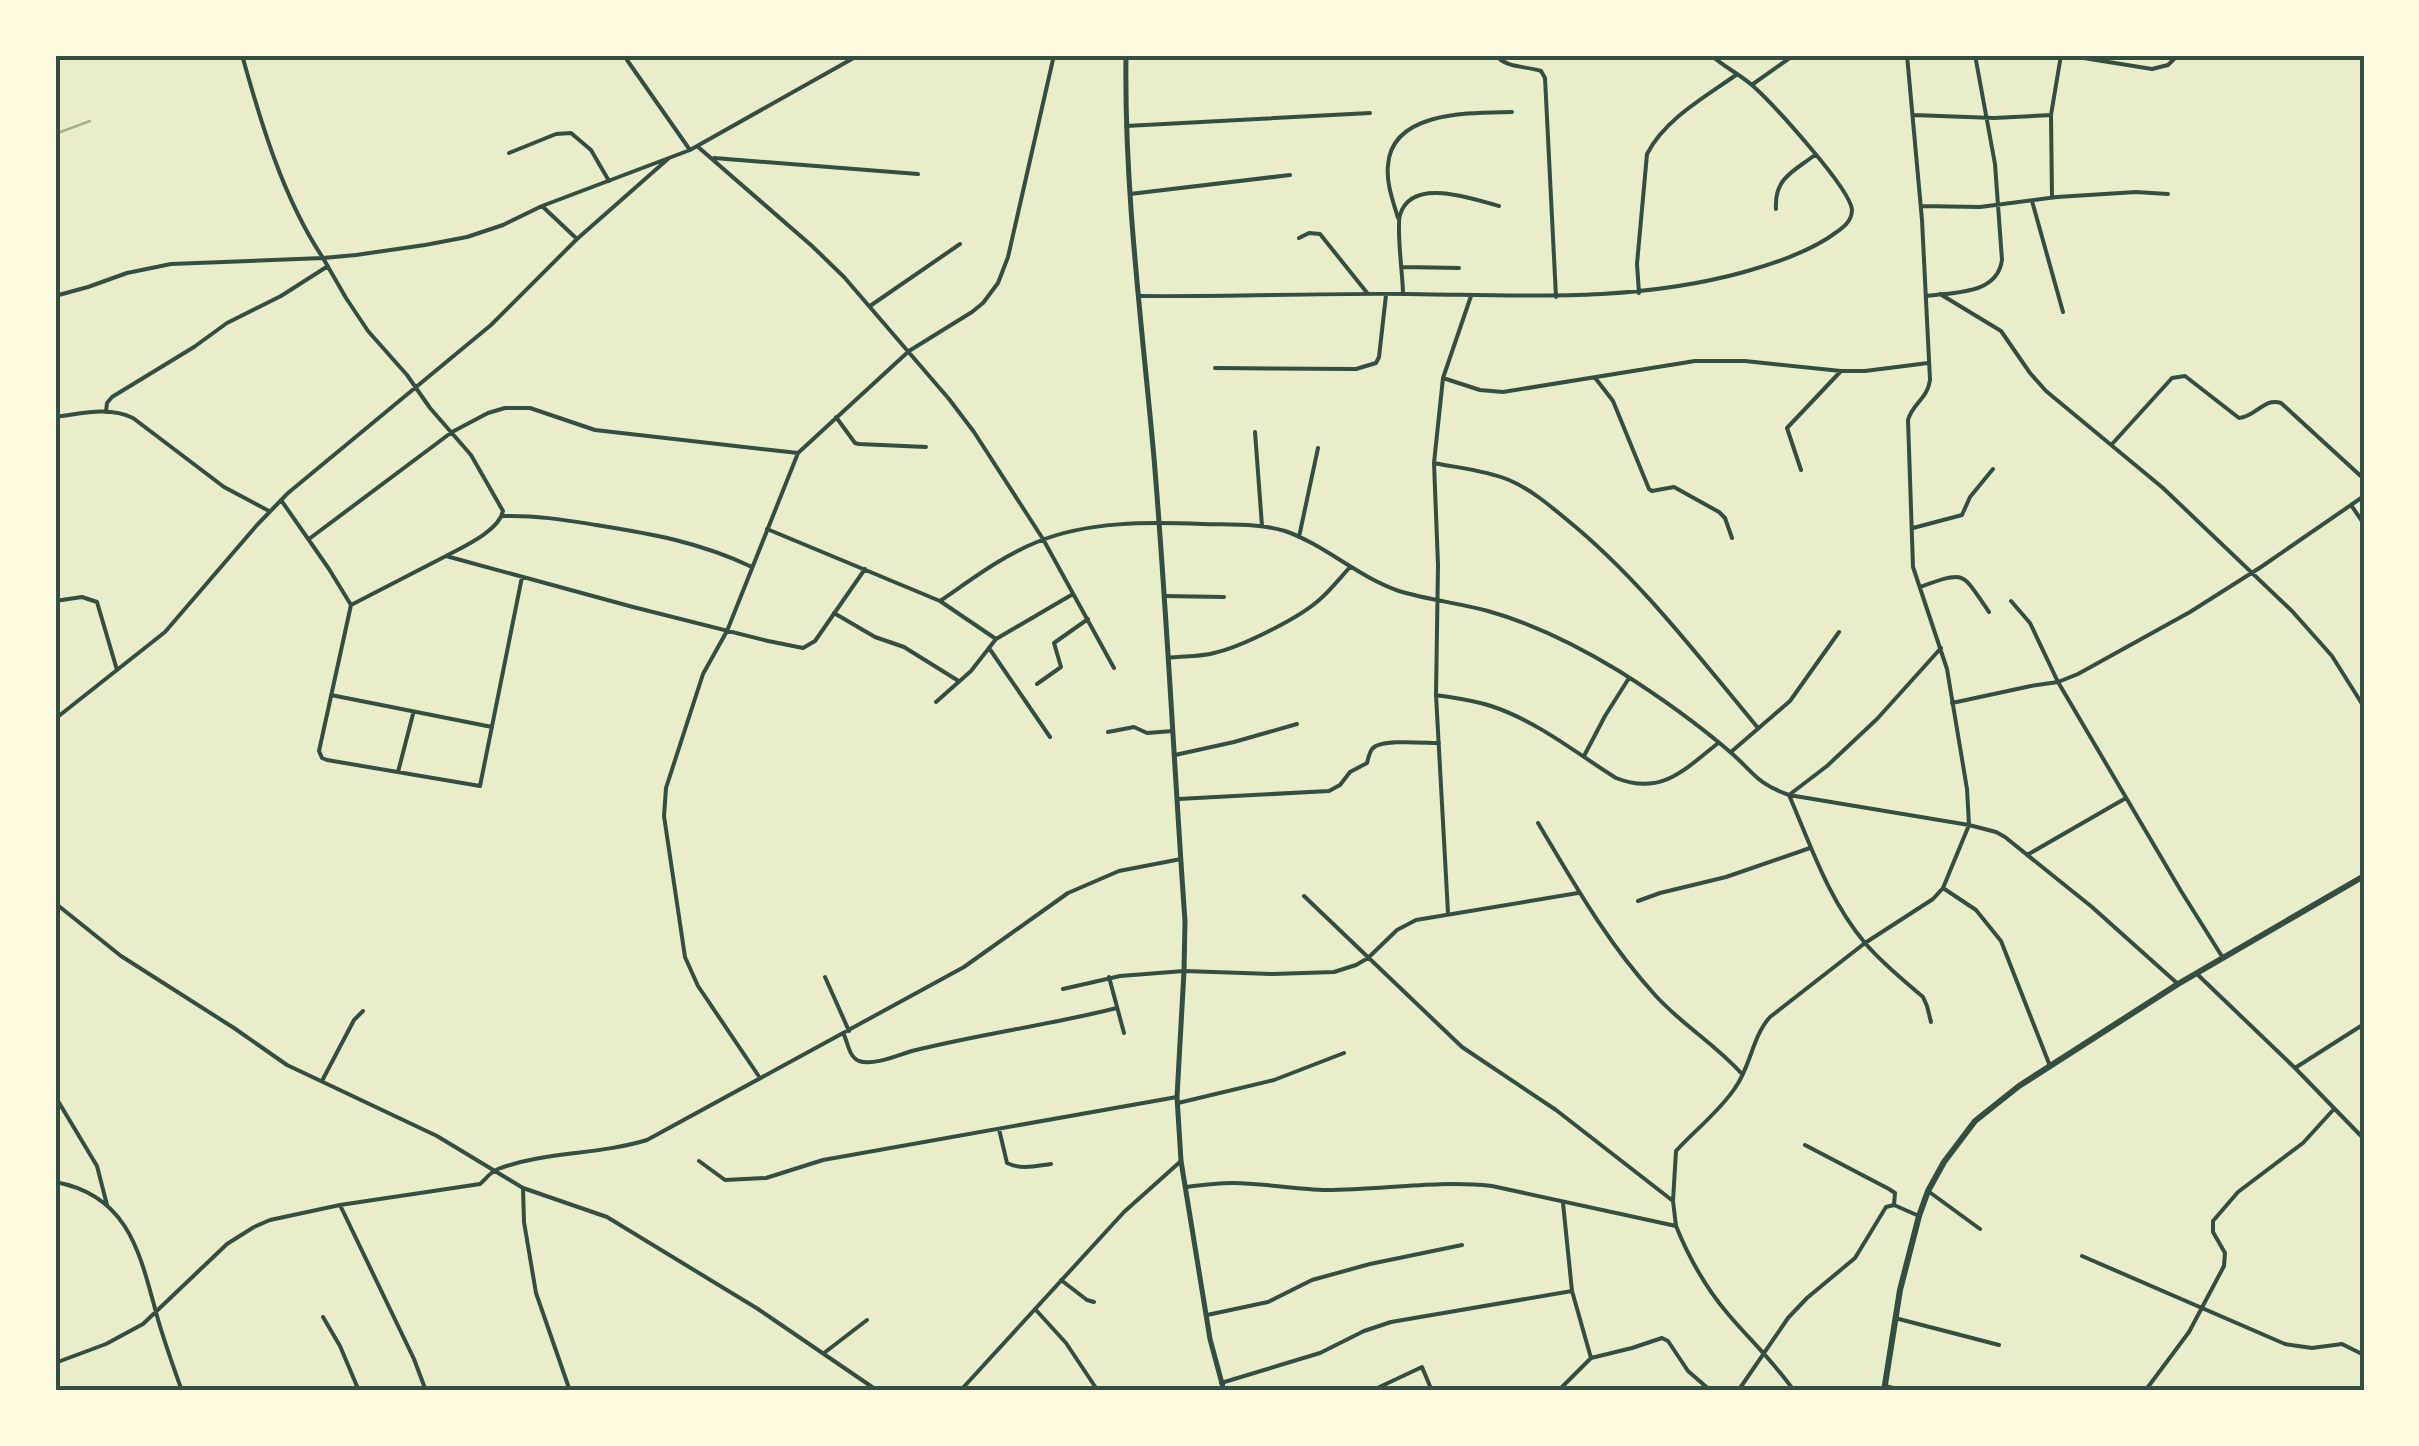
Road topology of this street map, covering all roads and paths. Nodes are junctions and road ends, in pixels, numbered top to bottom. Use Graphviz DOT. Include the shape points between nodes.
graph roads {
  1 [pos="242,55"];
  2 [pos="859,55"];
  3 [pos="988,55"];
  4 [pos="1038,55"];
  5 [pos="1054,55"];
  6 [pos="1085,55"];
  7 [pos="1496,55"];
  8 [pos="1711,55"];
  9 [pos="1794,55"];
  10 [pos="1907,55"];
  11 [pos="1974,55"];
  12 [pos="2063,55"];
  13 [pos="2178,55"];
  14 [pos="1015,56"];
  15 [pos="1126,56"];
  16 [pos="2108,58"];
  17 [pos="627,60"];
  18 [pos="1736,75"];
  19 [pos="1752,85"];
  20 [pos="1512,112"];
  21 [pos="1370,113"];
  22 [pos="1913,115"];
  23 [pos="2052,115"];
  24 [pos="1986,118"];
  25 [pos="1126,126"];
  26 [pos="697,146"];
  27 [pos="690,150"];
  28 [pos="509,153"];
  29 [pos="1815,154"];
  30 [pos="669,158"];
  31 [pos="712,158"];
  32 [pos="918,174"];
  33 [pos="1290,176"];
  34 [pos="609,180"];
  35 [pos="1130,194"];
  36 [pos="2168,194"];
  37 [pos="2052,198"];
  38 [pos="2032,200"];
  39 [pos="1999,205"];
  40 [pos="542,206"];
  41 [pos="1499,206"];
  42 [pos="1921,206"];
  43 [pos="1776,209"];
  44 [pos="1398,218"];
  45 [pos="1299,238"];
  46 [pos="577,239"];
  47 [pos="960,244"];
  48 [pos="323,258"];
  49 [pos="328,266"];
  50 [pos="1403,267"];
  51 [pos="1459,268"];
  52 [pos="1639,293"];
  53 [pos="1368,294"];
  54 [pos="1386,294"];
  55 [pos="1403,294"];
  56 [pos="1940,294"];
  57 [pos="55,296"];
  58 [pos="1140,296"];
  59 [pos="1470,296"];
  60 [pos="1926,296"];
  61 [pos="1556,297"];
  62 [pos="870,306"];
  63 [pos="2063,312"];
  64 [pos="908,351"];
  65 [pos="1928,363"];
  66 [pos="1215,368"];
  67 [pos="1841,371"];
  68 [pos="1443,378"];
  69 [pos="1596,379"];
  70 [pos="416,386"];
  71 [pos="106,412"];
  72 [pos="55,417"];
  73 [pos="836,417"];
  74 [pos="452,432"];
  75 [pos="1256,432"];
  76 [pos="2111,444"];
  77 [pos="926,446"];
  78 [pos="1318,448"];
  79 [pos="798,453"];
  80 [pos="1434,463"];
  81 [pos="1801,470"];
  82 [pos="1992,470"];
  83 [pos="2364,478"];
  84 [pos="2364,496"];
  85 [pos="281,500"];
  86 [pos="2351,505"];
  87 [pos="270,511"];
  88 [pos="503,516"];
  89 [pos="1159,523"];
  90 [pos="2364,524"];
  91 [pos="1262,526"];
  92 [pos="1913,528"];
  93 [pos="767,529"];
  94 [pos="1299,537"];
  95 [pos="1732,538"];
  96 [pos="309,540"];
  97 [pos="1043,540"];
  98 [pos="446,556"];
  99 [pos="1350,566"];
  100 [pos="752,567"];
  101 [pos="865,569"];
  102 [pos="2252,573"];
  103 [pos="522,577"];
  104 [pos="1920,586"];
  105 [pos="1073,594"];
  106 [pos="1164,596"];
  107 [pos="1224,597"];
  108 [pos="1436,598"];
  109 [pos="55,601"];
  110 [pos="940,601"];
  111 [pos="2011,602"];
  112 [pos="351,605"];
  113 [pos="1989,612"];
  114 [pos="834,613"];
  115 [pos="1088,619"];
  116 [pos="727,631"];
  117 [pos="1839,632"];
  118 [pos="996,640"];
  119 [pos="989,648"];
  120 [pos="1941,648"];
  121 [pos="1168,658"];
  122 [pos="1114,668"];
  123 [pos="117,670"];
  124 [pos="1630,678"];
  125 [pos="958,682"];
  126 [pos="2058,682"];
  127 [pos="1037,684"];
  128 [pos="331,696"];
  129 [pos="1436,696"];
  130 [pos="936,702"];
  131 [pos="1952,703"];
  132 [pos="2364,706"];
  133 [pos="413,712"];
  134 [pos="55,719"];
  135 [pos="1297,724"];
  136 [pos="492,727"];
  137 [pos="1758,728"];
  138 [pos="1174,731"];
  139 [pos="1108,732"];
  140 [pos="1050,738"];
  141 [pos="1718,743"];
  142 [pos="1439,744"];
  143 [pos="1730,752"];
  144 [pos="1175,755"];
  145 [pos="1584,756"];
  146 [pos="398,772"];
  147 [pos="1789,794"];
  148 [pos="2126,798"];
  149 [pos="1178,799"];
  150 [pos="1538,823"];
  151 [pos="1969,825"];
  152 [pos="1810,848"];
  153 [pos="2027,855"];
  154 [pos="1180,859"];
  155 [pos="2364,876"];
  156 [pos="1943,888"];
  157 [pos="1578,892"];
  158 [pos="1304,896"];
  159 [pos="1638,901"];
  160 [pos="55,903"];
  161 [pos="1448,913"];
  162 [pos="1865,944"];
  163 [pos="1368,958"];
  164 [pos="2222,958"];
  165 [pos="1184,971"];
  166 [pos="2196,973"];
  167 [pos="825,977"];
  168 [pos="1109,977"];
  169 [pos="2178,984"];
  170 [pos="1063,989"];
  171 [pos="1117,1008"];
  172 [pos="363,1010"];
  173 [pos="1931,1022"];
  174 [pos="2364,1024"];
  175 [pos="847,1032"];
  176 [pos="1124,1033"];
  177 [pos="1344,1052"];
  178 [pos="2050,1066"];
  179 [pos="2295,1068"];
  180 [pos="1743,1075"];
  181 [pos="760,1077"];
  182 [pos="322,1081"];
  183 [pos="55,1096"];
  184 [pos="1178,1100"];
  185 [pos="2334,1109"];
  186 [pos="999,1128"];
  187 [pos="2364,1140"];
  188 [pos="1804,1144"];
  189 [pos="1181,1161"];
  190 [pos="698,1162"];
  191 [pos="1051,1164"];
  192 [pos="493,1171"];
  193 [pos="55,1182"];
  194 [pos="1186,1186"];
  195 [pos="523,1188"];
  196 [pos="1928,1190"];
  197 [pos="1673,1201"];
  198 [pos="1562,1202"];
  199 [pos="107,1205"];
  200 [pos="340,1205"];
  201 [pos="1894,1205"];
  202 [pos="1919,1216"];
  203 [pos="1676,1226"];
  204 [pos="1980,1229"];
  205 [pos="1462,1245"];
  206 [pos="2082,1256"];
  207 [pos="1061,1280"];
  208 [pos="1572,1292"];
  209 [pos="1094,1302"];
  210 [pos="2202,1307"];
  211 [pos="1035,1309"];
  212 [pos="156,1312"];
  213 [pos="1206,1315"];
  214 [pos="323,1317"];
  215 [pos="1895,1318"];
  216 [pos="866,1320"];
  217 [pos="1999,1344"];
  218 [pos="1764,1352"];
  219 [pos="824,1353"];
  220 [pos="2364,1355"];
  221 [pos="1591,1358"];
  222 [pos="55,1362"];
  223 [pos="1221,1383"];
  224 [pos="1884,1388"];
  225 [pos="1376,1390"];
  226 [pos="182,1391"];
  227 [pos="358,1391"];
  228 [pos="426,1391"];
  229 [pos="570,1391"];
  230 [pos="878,1391"];
  231 [pos="960,1391"];
  232 [pos="1098,1391"];
  233 [pos="1224,1391"];
  234 [pos="1432,1391"];
  235 [pos="1558,1391"];
  236 [pos="1711,1391"];
  237 [pos="1738,1391"];
  238 [pos="1794,1391"];
  239 [pos="1906,1391"];
  240 [pos="2145,1391"];
  1 -- 48 [label="street" via="292,200"];
  2 -- 26 [label="street"];
  3 -- 14 [label="street"];
  4 -- 14 [label="street"];
  5 -- 64 [label="street" via="1004,270 972,312"];
  6 -- 15 [label="street"];
  7 -- 61 [label="street" via="1541,71 1544,78"];
  8 -- 18 [label="street"];
  9 -- 19 [label="street"];
  10 -- 22 [label="street"];
  11 -- 24 [label="street"];
  12 -- 16 [label="street"];
  12 -- 23 [label="street"];
  13 -- 16 [label="street" via="2160,68"];
  15 -- 25 [label="street"];
  17 -- 27 [label="street"];
  18 -- 19 [label="street"];
  18 -- 52 [label="street" via="1670,124 1647,154"];
  19 -- 29 [label="street"];
  20 -- 44 [label="street" via="1434,118 1398,139 1388,163"];
  21 -- 25 [label="street"];
  22 -- 24 [label="street"];
  22 -- 42 [label="street"];
  23 -- 24 [label="street"];
  23 -- 37 [label="street"];
  24 -- 39 [label="street"];
  25 -- 35 [label="street"];
  26 -- 27 [label="street"];
  26 -- 31 [label="street"];
  27 -- 30 [label="street"];
  28 -- 34 [label="street" via="571,133 592,150"];
  29 -- 43 [label="street" via="1782,180"];
  29 -- 52 [label="street" via="1849,200 1852,211 1843,228 1771,264"];
  30 -- 34 [label="street"];
  30 -- 46 [label="street"];
  31 -- 32 [label="street"];
  31 -- 62 [label="street"];
  33 -- 35 [label="street"];
  34 -- 40 [label="street"];
  35 -- 58 [label="street"];
  36 -- 37 [label="street"];
  37 -- 38 [label="street"];
  38 -- 39 [label="street"];
  38 -- 63 [label="street"];
  39 -- 42 [label="street"];
  39 -- 56 [label="street" via="1997,278 1978,289"];
  40 -- 46 [label="street"];
  40 -- 48 [label="street" via="467,237"];
  41 -- 44 [label="street" via="1435,192 1415,197"];
  42 -- 60 [label="street"];
  44 -- 50 [label="street"];
  45 -- 53 [label="street" via="1320,234"];
  46 -- 70 [label="street" via="491,325"];
  47 -- 62 [label="street"];
  48 -- 49 [label="street"];
  48 -- 57 [label="street" via="171,264"];
  49 -- 70 [label="street" via="368,331"];
  49 -- 71 [label="street" via="112,397"];
  50 -- 51 [label="street"];
  50 -- 55 [label="street"];
  52 -- 61 [label="street"];
  53 -- 54 [label="street"];
  53 -- 58 [label="street"];
  54 -- 55 [label="street"];
  54 -- 66 [label="street" via="1379,357 1369,367"];
  55 -- 59 [label="street"];
  56 -- 60 [label="street"];
  56 -- 76 [label="street" via="2001,330 2046,391"];
  58 -- 89 [label="street"];
  59 -- 61 [label="street"];
  59 -- 68 [label="street"];
  60 -- 65 [label="street"];
  62 -- 64 [label="street"];
  64 -- 73 [label="street"];
  64 -- 97 [label="street" via="974,432"];
  65 -- 67 [label="street"];
  65 -- 92 [label="street" via="1928,390 1908,420"];
  67 -- 69 [label="street" via="1722,360"];
  67 -- 81 [label="street" via="1788,428"];
  68 -- 69 [label="street" via="1503,392"];
  68 -- 80 [label="street"];
  69 -- 95 [label="street" via="1613,401 1649,489 1674,487 1720,512"];
  70 -- 74 [label="street"];
  70 -- 85 [label="street"];
  71 -- 72 [label="street"];
  71 -- 87 [label="street" via="133,418 224,487"];
  73 -- 77 [label="street" via="855,443"];
  73 -- 79 [label="street"];
  74 -- 79 [label="street" via="517,407 596,430"];
  74 -- 88 [label="street"];
  74 -- 96 [label="street"];
  75 -- 91 [label="street"];
  76 -- 83 [label="street" via="2172,378 2186,376 2239,418 2281,403"];
  76 -- 102 [label="street"];
  78 -- 94 [label="street"];
  79 -- 93 [label="street"];
  80 -- 108 [label="street"];
  80 -- 137 [label="street" via="1508,480 1580,530"];
  82 -- 92 [label="street" via="1962,515"];
  84 -- 86 [label="street"];
  85 -- 87 [label="street"];
  85 -- 96 [label="street"];
  86 -- 90 [label="street"];
  86 -- 102 [label="street"];
  87 -- 123 [label="street" via="165,632"];
  88 -- 98 [label="street"];
  88 -- 100 [label="street" via="667,536"];
  89 -- 91 [label="street"];
  89 -- 97 [label="street" via="1094,527"];
  89 -- 106 [label="street"];
  91 -- 94 [label="street"];
  92 -- 104 [label="street"];
  93 -- 100 [label="street"];
  93 -- 101 [label="street"];
  94 -- 99 [label="street"];
  96 -- 112 [label="street"];
  97 -- 105 [label="street"];
  97 -- 110 [label="street"];
  98 -- 103 [label="street"];
  98 -- 112 [label="street"];
  99 -- 108 [label="street" via="1398,590"];
  99 -- 121 [label="street" via="1309,608 1276,626 1224,650"];
  100 -- 116 [label="street"];
  101 -- 110 [label="street"];
  101 -- 114 [label="street"];
  102 -- 126 [label="street"];
  102 -- 132 [label="street" via="2332,656"];
  103 -- 116 [label="street"];
  103 -- 136 [label="street"];
  104 -- 113 [label="street" via="1961,577"];
  104 -- 120 [label="street"];
  105 -- 115 [label="street"];
  105 -- 118 [label="street"];
  106 -- 107 [label="street"];
  106 -- 121 [label="street"];
  108 -- 124 [label="street" via="1518,621"];
  108 -- 129 [label="street"];
  109 -- 123 [label="street" via="96,602"];
  110 -- 118 [label="street"];
  111 -- 126 [label="street" via="2030,623"];
  112 -- 128 [label="street"];
  114 -- 116 [label="street" via="807,647"];
  114 -- 125 [label="street"];
  115 -- 122 [label="street"];
  115 -- 127 [label="street" via="1054,643 1062,667"];
  116 -- 181 [label="street" via="703,674 666,788 664,816 686,958"];
  117 -- 137 [label="street" via="1798,692"];
  118 -- 119 [label="street"];
  119 -- 125 [label="street"];
  119 -- 140 [label="street"];
  120 -- 131 [label="street"];
  120 -- 147 [label="street" via="1877,719"];
  121 -- 138 [label="street"];
  123 -- 134 [label="street"];
  124 -- 141 [label="street"];
  124 -- 145 [label="street"];
  125 -- 130 [label="street"];
  126 -- 131 [label="street"];
  126 -- 148 [label="street"];
  128 -- 133 [label="street"];
  128 -- 146 [label="street" via="322,758"];
  129 -- 142 [label="street"];
  129 -- 145 [label="street" via="1494,707"];
  131 -- 151 [label="street"];
  133 -- 136 [label="street"];
  133 -- 146 [label="street"];
  135 -- 144 [label="street"];
  136 -- 146 [label="street" via="480,786"];
  137 -- 143 [label="street"];
  138 -- 139 [label="street"];
  138 -- 144 [label="street"];
  141 -- 143 [label="street"];
  141 -- 145 [label="street" via="1657,784 1623,781"];
  142 -- 149 [label="street" via="1374,746 1366,763 1329,792"];
  142 -- 161 [label="street"];
  143 -- 147 [label="street" via="1760,782"];
  144 -- 149 [label="street"];
  147 -- 151 [label="street"];
  147 -- 152 [label="street"];
  148 -- 153 [label="street"];
  148 -- 164 [label="street"];
  149 -- 154 [label="street"];
  150 -- 157 [label="street"];
  151 -- 153 [label="street" via="1996,832"];
  151 -- 156 [label="street"];
  152 -- 159 [label="street"];
  152 -- 162 [label="street"];
  153 -- 169 [label="street"];
  154 -- 165 [label="street"];
  154 -- 175 [label="street" via="1119,871 1068,893 964,966"];
  155 -- 164 [label="main road"];
  156 -- 162 [label="street"];
  156 -- 178 [label="street" via="1976,910 2001,941"];
  157 -- 161 [label="street"];
  157 -- 180 [label="street" via="1658,1000"];
  158 -- 163 [label="street"];
  160 -- 182 [label="street" via="121,956"];
  161 -- 163 [label="street" via="1407,924"];
  162 -- 173 [label="street" via="1923,998"];
  162 -- 180 [label="street" via="1770,1017"];
  163 -- 165 [label="street" via="1334,972"];
  163 -- 197 [label="street" via="1474,1057 1556,1110"];
  164 -- 166 [label="main road"];
  165 -- 168 [label="street"];
  165 -- 184 [label="street"];
  166 -- 169 [label="main road"];
  166 -- 179 [label="street"];
  167 -- 175 [label="street"];
  168 -- 170 [label="street"];
  168 -- 171 [label="street"];
  169 -- 178 [label="main road"];
  171 -- 175 [label="street" via="871,1061 852,1056"];
  171 -- 176 [label="street"];
  172 -- 182 [label="street"];
  174 -- 179 [label="street"];
  175 -- 181 [label="street"];
  177 -- 184 [label="street" via="1274,1080"];
  178 -- 196 [label="main road" via="1975,1121"];
  179 -- 185 [label="street"];
  180 -- 197 [label="street" via="1676,1151"];
  181 -- 192 [label="street" via="647,1140"];
  182 -- 192 [label="street"];
  183 -- 199 [label="street" via="97,1166"];
  184 -- 186 [label="street"];
  184 -- 189 [label="street"];
  185 -- 187 [label="street"];
  185 -- 210 [label="street" via="2214,1221 2212,1232 2226,1259"];
  186 -- 190 [label="street" via="823,1160 766,1178 725,1180"];
  186 -- 191 [label="street" via="1007,1163"];
  188 -- 201 [label="street" via="1895,1193"];
  189 -- 194 [label="street"];
  189 -- 207 [label="street"];
  192 -- 195 [label="street"];
  192 -- 200 [label="street" via="480,1184"];
  193 -- 199 [label="street"];
  194 -- 198 [label="street" via="1341,1190 1468,1184"];
  194 -- 213 [label="street"];
  195 -- 219 [label="street" via="607,1217"];
  195 -- 229 [label="street" via="536,1294"];
  196 -- 202 [label="main road"];
  196 -- 204 [label="street"];
  197 -- 203 [label="street"];
  198 -- 203 [label="street"];
  198 -- 208 [label="street"];
  199 -- 212 [label="street" via="130,1233"];
  200 -- 212 [label="street" via="254,1227"];
  200 -- 228 [label="street"];
  201 -- 202 [label="street"];
  201 -- 218 [label="street" via="1886,1207 1855,1258 1807,1298"];
  202 -- 215 [label="main road"];
  203 -- 218 [label="street" via="1708,1287"];
  205 -- 213 [label="street" via="1370,1264 1312,1280 1268,1302"];
  206 -- 210 [label="street"];
  207 -- 209 [label="street"];
  207 -- 211 [label="street"];
  208 -- 221 [label="street"];
  208 -- 223 [label="street" via="1391,1322 1320,1353"];
  210 -- 220 [label="street" via="2285,1344 2335,1343"];
  210 -- 240 [label="street"];
  211 -- 231 [label="street"];
  211 -- 232 [label="street"];
  212 -- 222 [label="street" via="117,1338"];
  212 -- 226 [label="street"];
  213 -- 223 [label="street"];
  214 -- 227 [label="street"];
  215 -- 217 [label="street"];
  215 -- 224 [label="main road"];
  216 -- 219 [label="street"];
  218 -- 237 [label="street"];
  218 -- 238 [label="street"];
  219 -- 230 [label="street"];
  221 -- 235 [label="street"];
  221 -- 236 [label="street" via="1662,1338"];
  223 -- 233 [label="street"];
  224 -- 239 [label="street"];
  225 -- 234 [label="street" via="1422,1367"];
}
